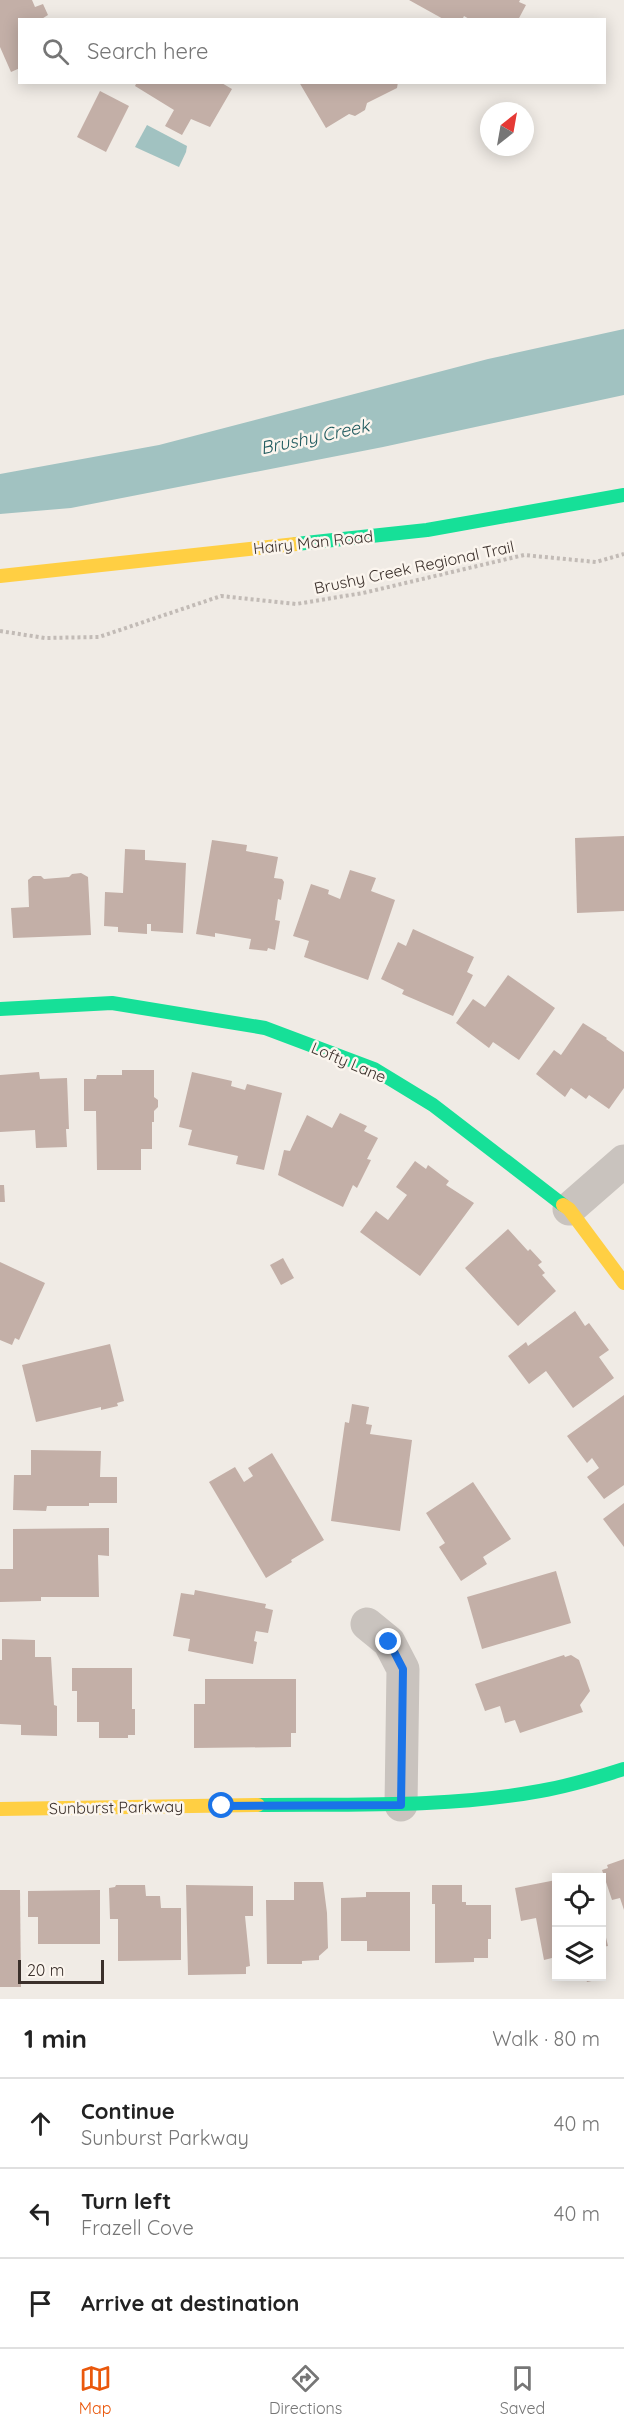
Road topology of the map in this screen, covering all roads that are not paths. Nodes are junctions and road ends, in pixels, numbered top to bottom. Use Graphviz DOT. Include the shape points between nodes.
graph roads {
  1 [pos="624,495"];
  2 [pos="0,576"];
  3 [pos="0,1009"];
  4 [pos="624,1161"];
  5 [pos="569,1209"];
  6 [pos="624,1282"];
  7 [pos="367,1624"];
  8 [pos="624,1768"];
  9 [pos="401,1805"];
  10 [pos="0,1809"];
  1 -- 2 [label="street, Hairy Man Road" via="427,530"];
  3 -- 5 [label="street, Lofty Lane" via="112,1003 265,1028 374,1069 433,1105"];
  4 -- 5 [label="street"];
  5 -- 6 [label="street, Lofty Lane"];
  7 -- 9 [label="street" via="389,1642 403,1669"];
  8 -- 9 [label="street, Sunburst Parkway" via="594,1780 525,1794"];
  9 -- 10 [label="street, Sunburst Parkway"];
}
